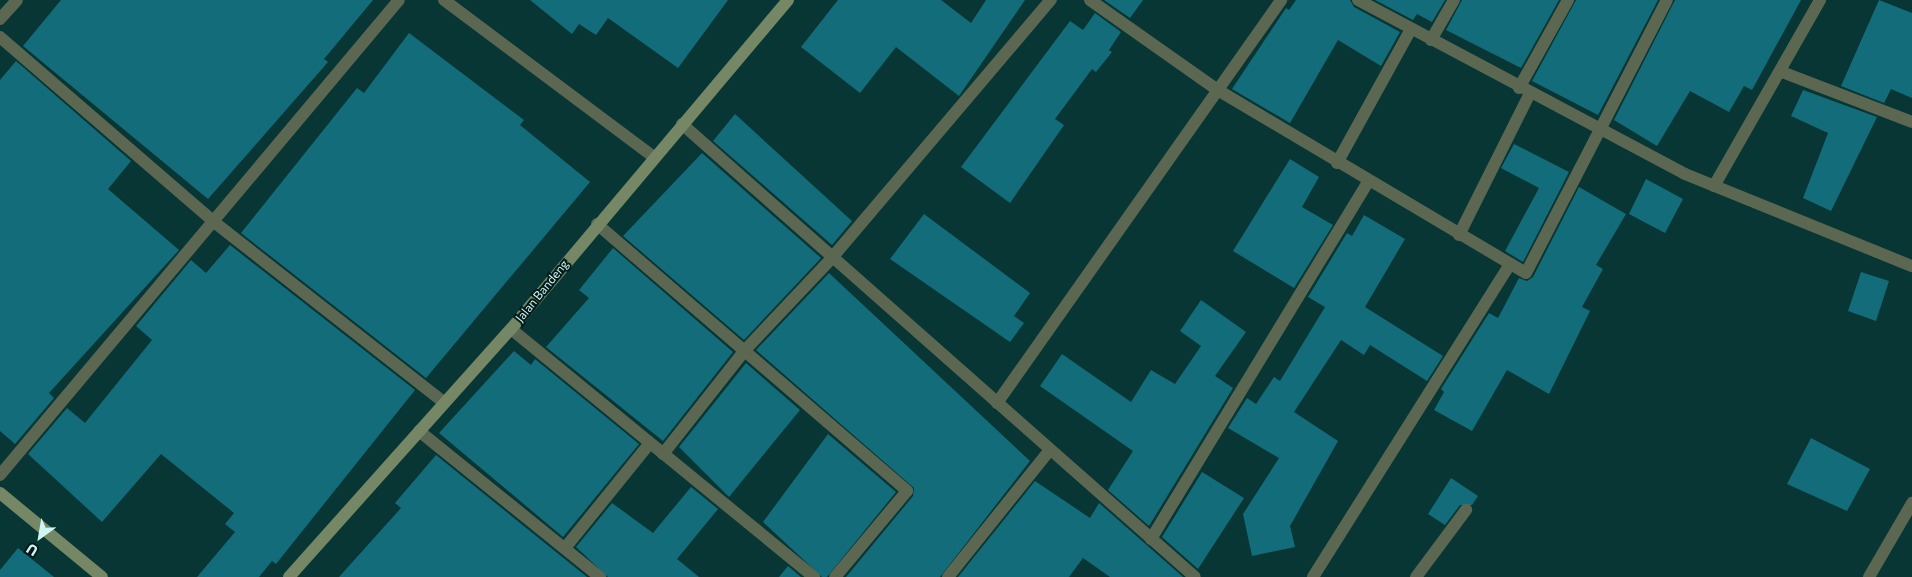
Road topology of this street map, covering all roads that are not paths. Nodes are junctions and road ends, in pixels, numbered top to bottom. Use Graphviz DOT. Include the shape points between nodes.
graph roads {
  1 [pos="17,0"];
  2 [pos="399,0"];
  3 [pos="444,0"];
  4 [pos="788,0"];
  5 [pos="1051,0"];
  6 [pos="1090,0"];
  7 [pos="1281,0"];
  8 [pos="1358,0"];
  9 [pos="1454,0"];
  10 [pos="1568,0"];
  11 [pos="1667,0"];
  12 [pos="1820,0"];
  13 [pos="0,19"];
  14 [pos="1411,29"];
  15 [pos="0,37"];
  16 [pos="1432,40"];
  17 [pos="1782,72"];
  18 [pos="1216,89"];
  19 [pos="1524,91"];
  20 [pos="1912,122"];
  21 [pos="682,124"];
  22 [pos="1600,132"];
  23 [pos="654,157"];
  24 [pos="1338,163"];
  25 [pos="1369,181"];
  26 [pos="1714,186"];
  27 [pos="214,222"];
  28 [pos="597,224"];
  29 [pos="1459,235"];
  30 [pos="831,259"];
  31 [pos="1510,264"];
  32 [pos="1912,266"];
  33 [pos="511,329"];
  34 [pos="746,349"];
  35 [pos="442,401"];
  36 [pos="997,403"];
  37 [pos="419,431"];
  38 [pos="650,443"];
  39 [pos="1048,452"];
  40 [pos="663,454"];
  41 [pos="0,475"];
  42 [pos="0,493"];
  43 [pos="1912,503"];
  44 [pos="1466,510"];
  45 [pos="1151,539"];
  46 [pos="564,548"];
  47 [pos="102,577"];
  48 [pos="289,577"];
  49 [pos="600,577"];
  50 [pos="814,577"];
  51 [pos="835,577"];
  52 [pos="948,577"];
  53 [pos="1195,577"];
  54 [pos="1313,577"];
  55 [pos="1416,577"];
  56 [pos="1869,577"];
  1 -- 13 [label="street"];
  2 -- 27 [label="street"];
  3 -- 23 [label="street"];
  4 -- 21 [label="street, Jalan Bandeng"];
  5 -- 30 [label="street"];
  6 -- 18 [label="street"];
  7 -- 18 [label="street"];
  8 -- 14 [label="street"];
  9 -- 16 [label="street"];
  10 -- 19 [label="street"];
  11 -- 22 [label="street"];
  12 -- 17 [label="street"];
  14 -- 16 [label="street"];
  14 -- 24 [label="street"];
  15 -- 27 [label="street"];
  16 -- 19 [label="street"];
  17 -- 20 [label="street"];
  17 -- 26 [label="street"];
  18 -- 24 [label="street"];
  18 -- 36 [label="street"];
  19 -- 22 [label="street"];
  19 -- 29 [label="street"];
  21 -- 23 [label="street, Jalan Bandeng"];
  21 -- 30 [label="street"];
  22 -- 26 [label="street"];
  22 -- 31 [label="street" via="1526,273"];
  23 -- 28 [label="street, Jalan Bandeng"];
  24 -- 25 [label="street"];
  25 -- 29 [label="street"];
  25 -- 45 [label="street"];
  26 -- 32 [label="street"];
  27 -- 35 [label="street"];
  27 -- 41 [label="street"];
  28 -- 33 [label="street, Jalan Bandeng"];
  28 -- 34 [label="street"];
  29 -- 31 [label="street"];
  30 -- 34 [label="street"];
  30 -- 36 [label="street"];
  31 -- 54 [label="street"];
  33 -- 35 [label="street, Jalan Bandeng"];
  33 -- 38 [label="street"];
  34 -- 40 [label="street"];
  34 -- 51 [label="street" via="907,491"];
  35 -- 37 [label="street, Jalan Bandeng"];
  36 -- 39 [label="street"];
  37 -- 46 [label="street"];
  37 -- 48 [label="street, Jalan Bandeng"];
  38 -- 40 [label="street"];
  38 -- 46 [label="street"];
  39 -- 45 [label="street"];
  39 -- 52 [label="street"];
  40 -- 50 [label="street"];
  42 -- 47 [label="street"];
  43 -- 56 [label="street"];
  44 -- 55 [label="street"];
  45 -- 53 [label="street"];
  46 -- 49 [label="street"];
}
